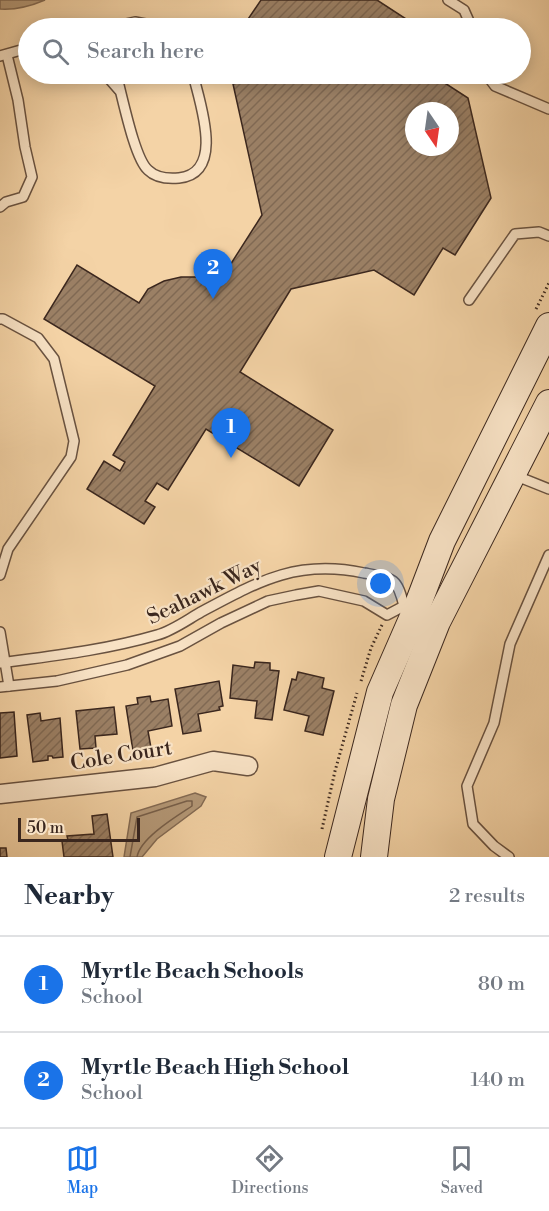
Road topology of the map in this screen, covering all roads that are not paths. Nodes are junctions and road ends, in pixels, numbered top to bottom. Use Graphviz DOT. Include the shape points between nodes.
graph roads {
  1 [pos="448,0"];
  2 [pos="468,18"];
  3 [pos="18,51"];
  4 [pos="3,55"];
  5 [pos="114,84"];
  6 [pos="119,84"];
  7 [pos="194,84"];
  8 [pos="494,84"];
  9 [pos="121,92"];
  10 [pos="549,109"];
  11 [pos="0,207"];
  12 [pos="549,236"];
  13 [pos="469,300"];
  14 [pos="0,319"];
  15 [pos="549,326"];
  16 [pos="549,403"];
  17 [pos="512,474"];
  18 [pos="549,489"];
  19 [pos="549,555"];
  20 [pos="0,575"];
  21 [pos="422,615"];
  22 [pos="0,632"];
  23 [pos="3,662"];
  24 [pos="4,686"];
  25 [pos="248,766"];
  26 [pos="0,794"];
  27 [pos="338,857"];
  28 [pos="374,857"];
  29 [pos="509,857"];
  1 -- 2 [label="lane" via="464,10"];
  3 -- 4 [label="lane"];
  4 -- 11 [label="lane" via="18,100 32,177 23,196"];
  5 -- 9 [label="lane"];
  6 -- 9 [label="lane"];
  7 -- 9 [label="lane" via="207,135 205,159 196,171 181,177 162,178 147,170 137,151"];
  8 -- 10 [label="lane"];
  12 -- 13 [label="lane" via="539,232 515,234"];
  14 -- 20 [label="lane" via="38,338 54,359 74,441 71,457 8,549"];
  15 -- 21 [label="main road" via="442,541"];
  16 -- 17 [label="main road"];
  17 -- 18 [label="lane"];
  17 -- 21 [label="main road"];
  19 -- 29 [label="lane" via="510,644 494,723 467,786 473,824"];
  21 -- 23 [label="lane, Seahawk Way" via="390,578 313,568 273,576 160,634 115,646"];
  21 -- 24 [label="lane, Seahawk Way" via="387,615 364,601 319,591 268,601 180,646 127,665 57,681"];
  21 -- 27 [label="main road" via="380,692"];
  21 -- 28 [label="main road" via="381,799"];
  22 -- 23 [label="lane"];
  23 -- 24 [label="lane"];
  25 -- 26 [label="street, Cole Court" via="213,760 155,777"];
}
